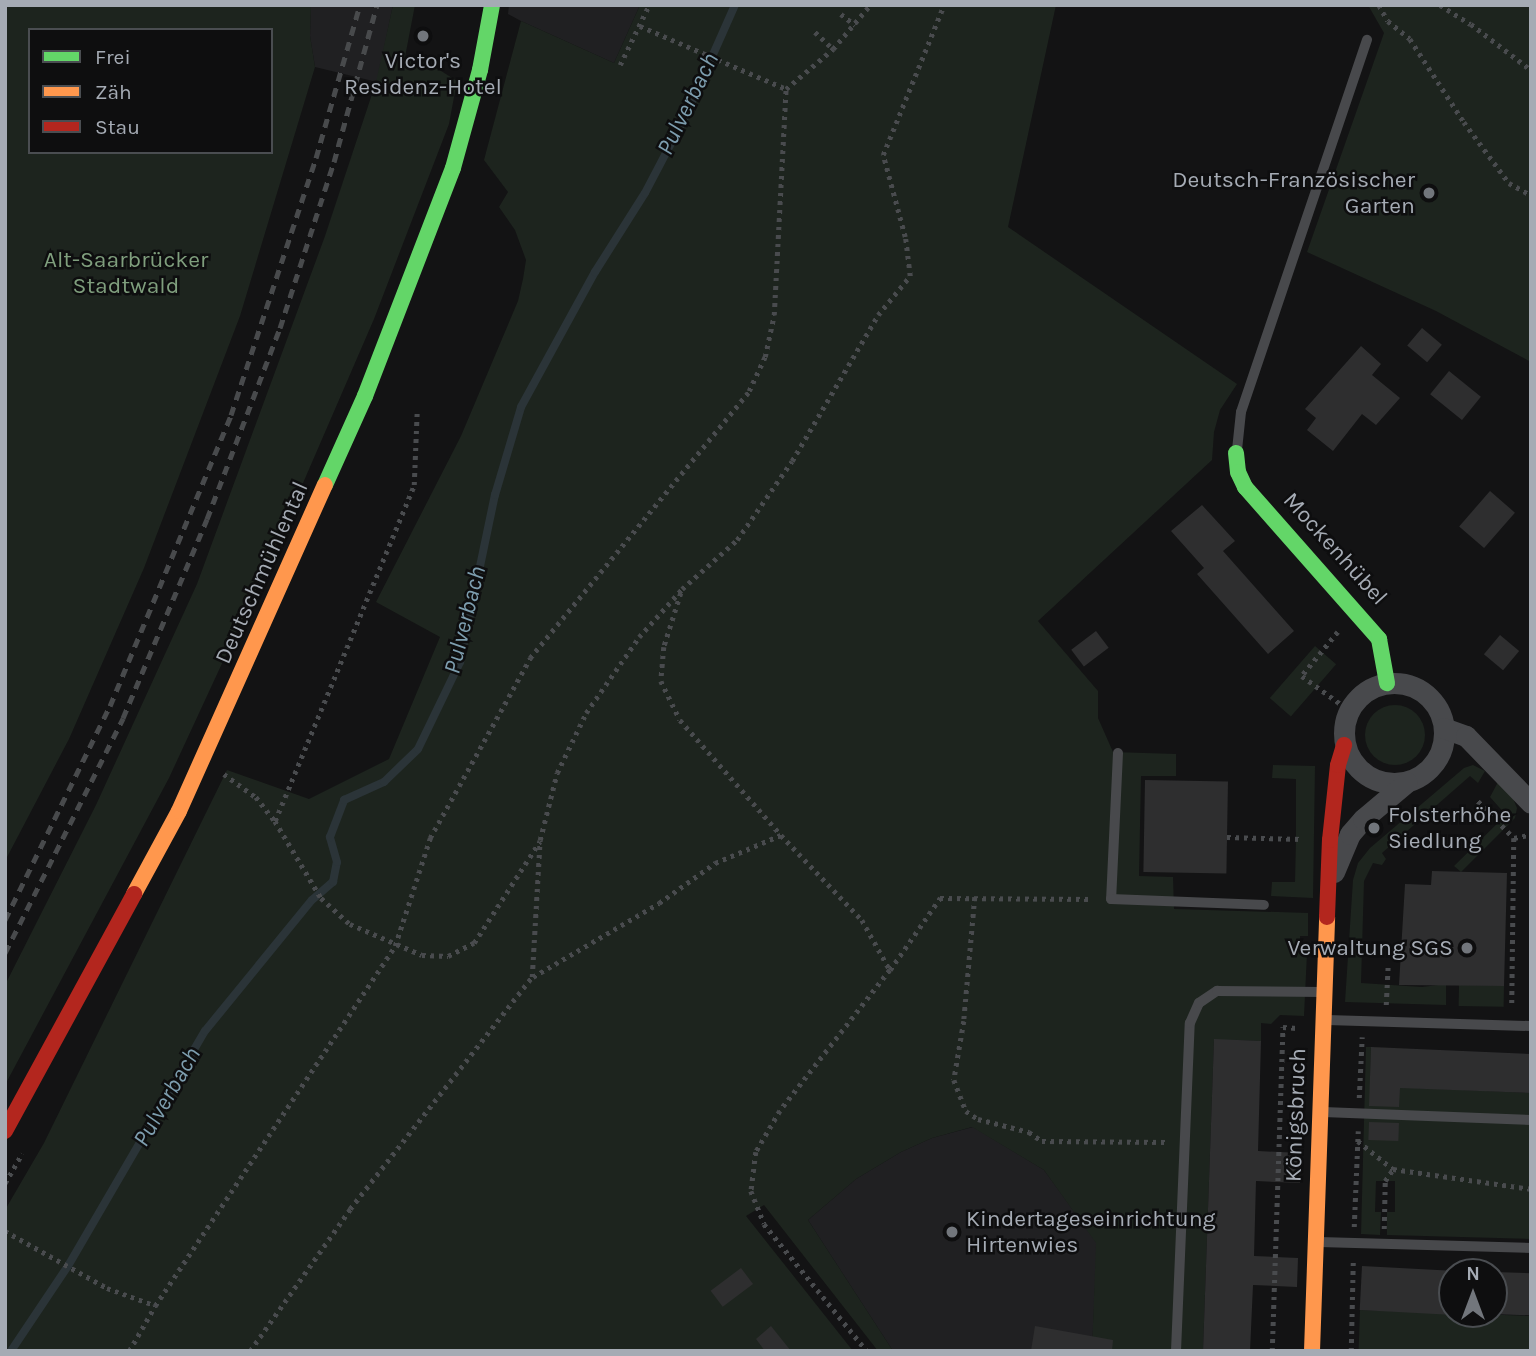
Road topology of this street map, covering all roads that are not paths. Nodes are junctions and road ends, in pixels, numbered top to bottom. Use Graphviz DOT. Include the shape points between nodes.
graph roads {
  1 [pos="492,5"];
  2 [pos="1367,40"];
  3 [pos="1236,453"];
  4 [pos="1387,683"];
  5 [pos="1444,728"];
  6 [pos="1345,745"];
  7 [pos="1118,753"];
  8 [pos="1408,782"];
  9 [pos="1531,803"];
  10 [pos="1329,883"];
  11 [pos="1264,905"];
  12 [pos="1323,992"];
  13 [pos="1323,1024"];
  14 [pos="1531,1026"];
  15 [pos="1323,1112"];
  16 [pos="1531,1120"];
  17 [pos="5,1131"];
  18 [pos="1316,1242"];
  19 [pos="1531,1248"];
  20 [pos="1176,1351"];
  21 [pos="1312,1351"];
  1 -- 17 [label="main road, Deutschmühlental" via="453,168 365,396 179,811"];
  2 -- 3 [label="lane" via="1245,402"];
  3 -- 4 [label="main road, Mockenhübel" via="1245,486 1379,639"];
  4 -- 5 [label="street" via="1404,683 1431,699"];
  4 -- 6 [label="street, Königsbruch" via="1371,688 1349,710 1343,727"];
  5 -- 8 [label="street, Königsbruch" via="1444,742 1432,767"];
  5 -- 9 [label="street" via="1466,736"];
  6 -- 8 [label="street" via="1354,765 1373,779"];
  6 -- 10 [label="main road, Königsbruch" via="1338,765"];
  7 -- 11 [label="lane" via="1111,899"];
  8 -- 10 [label="street, Königsbruch" via="1350,834"];
  10 -- 12 [label="main road, Königsbruch"];
  12 -- 13 [label="main road, Königsbruch"];
  12 -- 20 [label="lane" via="1217,991 1199,1003 1190,1023"];
  13 -- 14 [label="lane"];
  13 -- 15 [label="main road, Königsbruch"];
  15 -- 16 [label="lane"];
  15 -- 18 [label="main road, Königsbruch"];
  18 -- 19 [label="lane"];
  18 -- 21 [label="main road, Königsbruch"];
}
